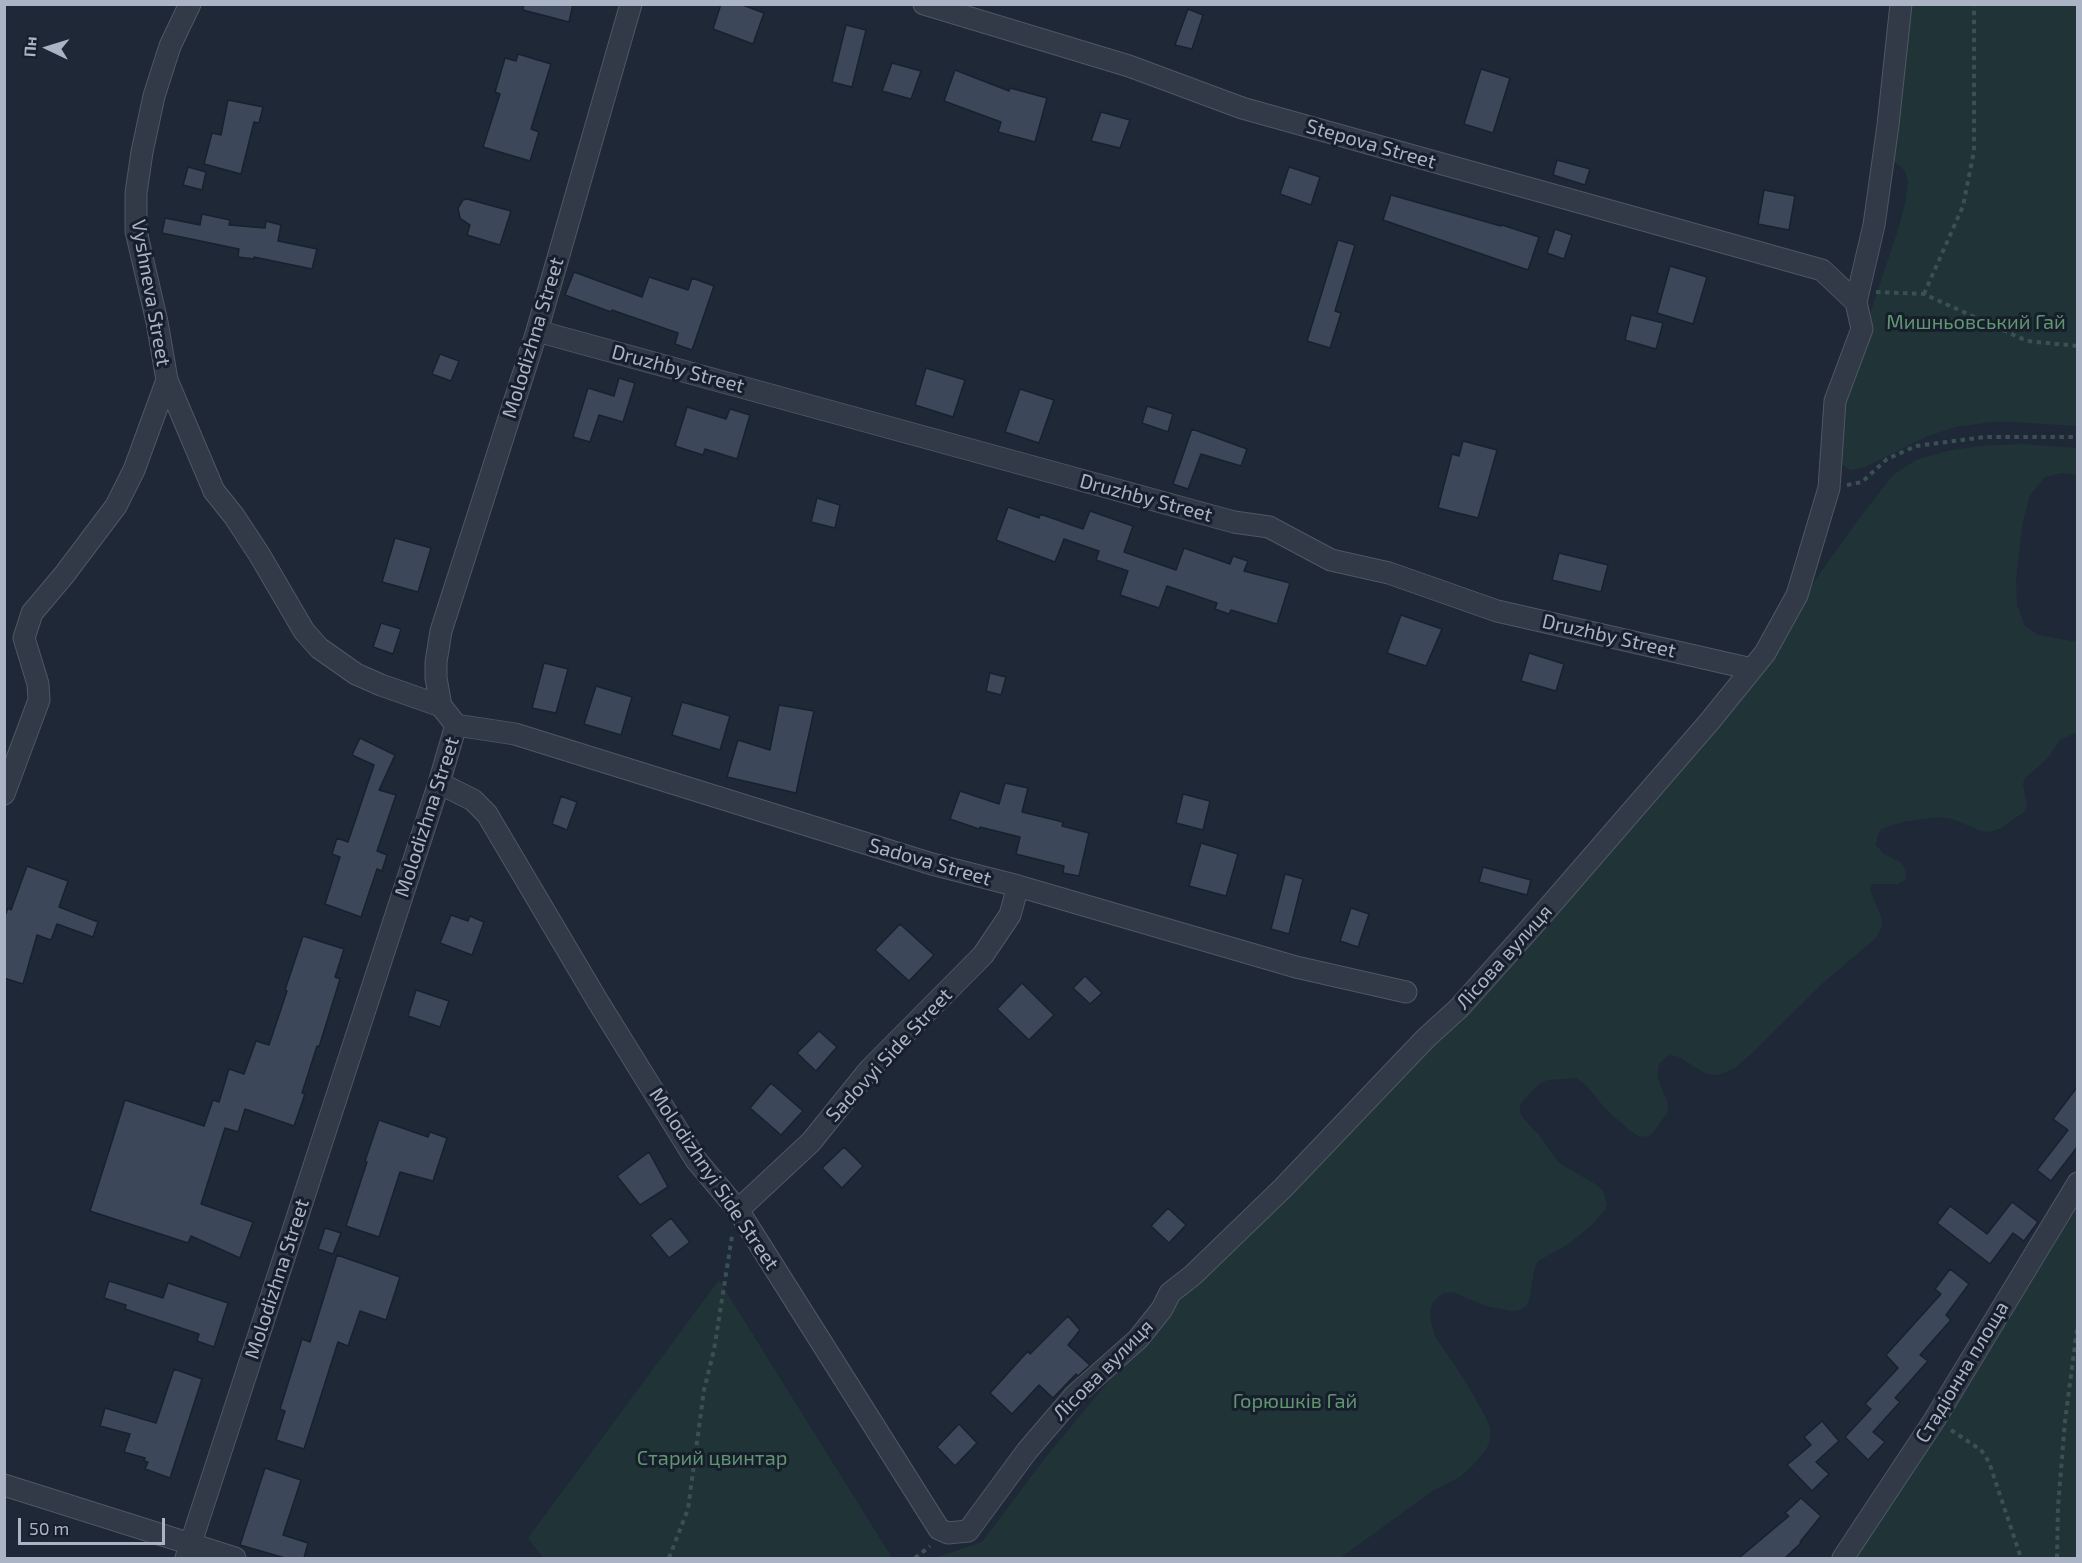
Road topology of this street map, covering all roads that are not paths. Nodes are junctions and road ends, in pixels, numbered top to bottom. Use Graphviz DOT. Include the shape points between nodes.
graph roads {
  1 [pos="190,4"];
  2 [pos="631,4"];
  3 [pos="924,4"];
  4 [pos="1900,4"];
  5 [pos="1856,302"];
  6 [pos="537,330"];
  7 [pos="167,380"];
  8 [pos="1752,669"];
  9 [pos="441,706"];
  10 [pos="456,725"];
  11 [pos="439,783"];
  12 [pos="4,794"];
  13 [pos="1018,886"];
  14 [pos="1406,992"];
  15 [pos="2078,1183"];
  16 [pos="738,1210"];
  17 [pos="4,1485"];
  18 [pos="939,1529"];
  19 [pos="189,1551"];
  20 [pos="235,1558"];
  21 [pos="1844,1558"];
  1 -- 7 [label="street, Vyshneva Street" via="170,46 154,96 136,193 136,231"];
  2 -- 6 [label="street, Molodizhna Street"];
  3 -- 5 [label="street, Stepova Street" via="1129,66 1242,108 1822,270"];
  4 -- 5 [label="street" via="1874,225"];
  5 -- 8 [label="street, Лісова вулиця" via="1862,329 1835,401 1829,488 1797,595"];
  6 -- 8 [label="street, Druzhby Street" via="1234,522 1269,527 1330,560 1389,573 1497,611"];
  6 -- 9 [label="street, Molodizhna Street" via="441,631 436,662"];
  7 -- 9 [label="street" via="214,491 260,554 304,631 319,648 356,674"];
  7 -- 12 [label="street, Vyshneva Street" via="134,470 116,506 32,613 24,639 39,700"];
  8 -- 18 [label="street, Лісова вулиця" via="1459,1008 1283,1188 1170,1293 1138,1339 1075,1395 1027,1451 968,1531 948,1533"];
  9 -- 10 [label="street, Molodizhna Street"];
  10 -- 11 [label="street, Molodizhna Street"];
  10 -- 13 [label="street, Sadova Street" via="515,734 932,864"];
  11 -- 16 [label="street, Molodizhnyi Side Street" via="473,800 487,814 696,1160"];
  11 -- 19 [label="street, Molodizhna Street"];
  13 -- 14 [label="street, Sadova Street" via="1296,967"];
  13 -- 16 [label="street, Sadovyi Side Street" via="1010,915 983,955 869,1070 811,1142"];
  15 -- 21 [label="street, Стадіонна площа" via="1935,1419"];
  16 -- 18 [label="street, Molodizhnyi Side Street"];
  17 -- 19 [label="street"];
  19 -- 20 [label="street"];
}
